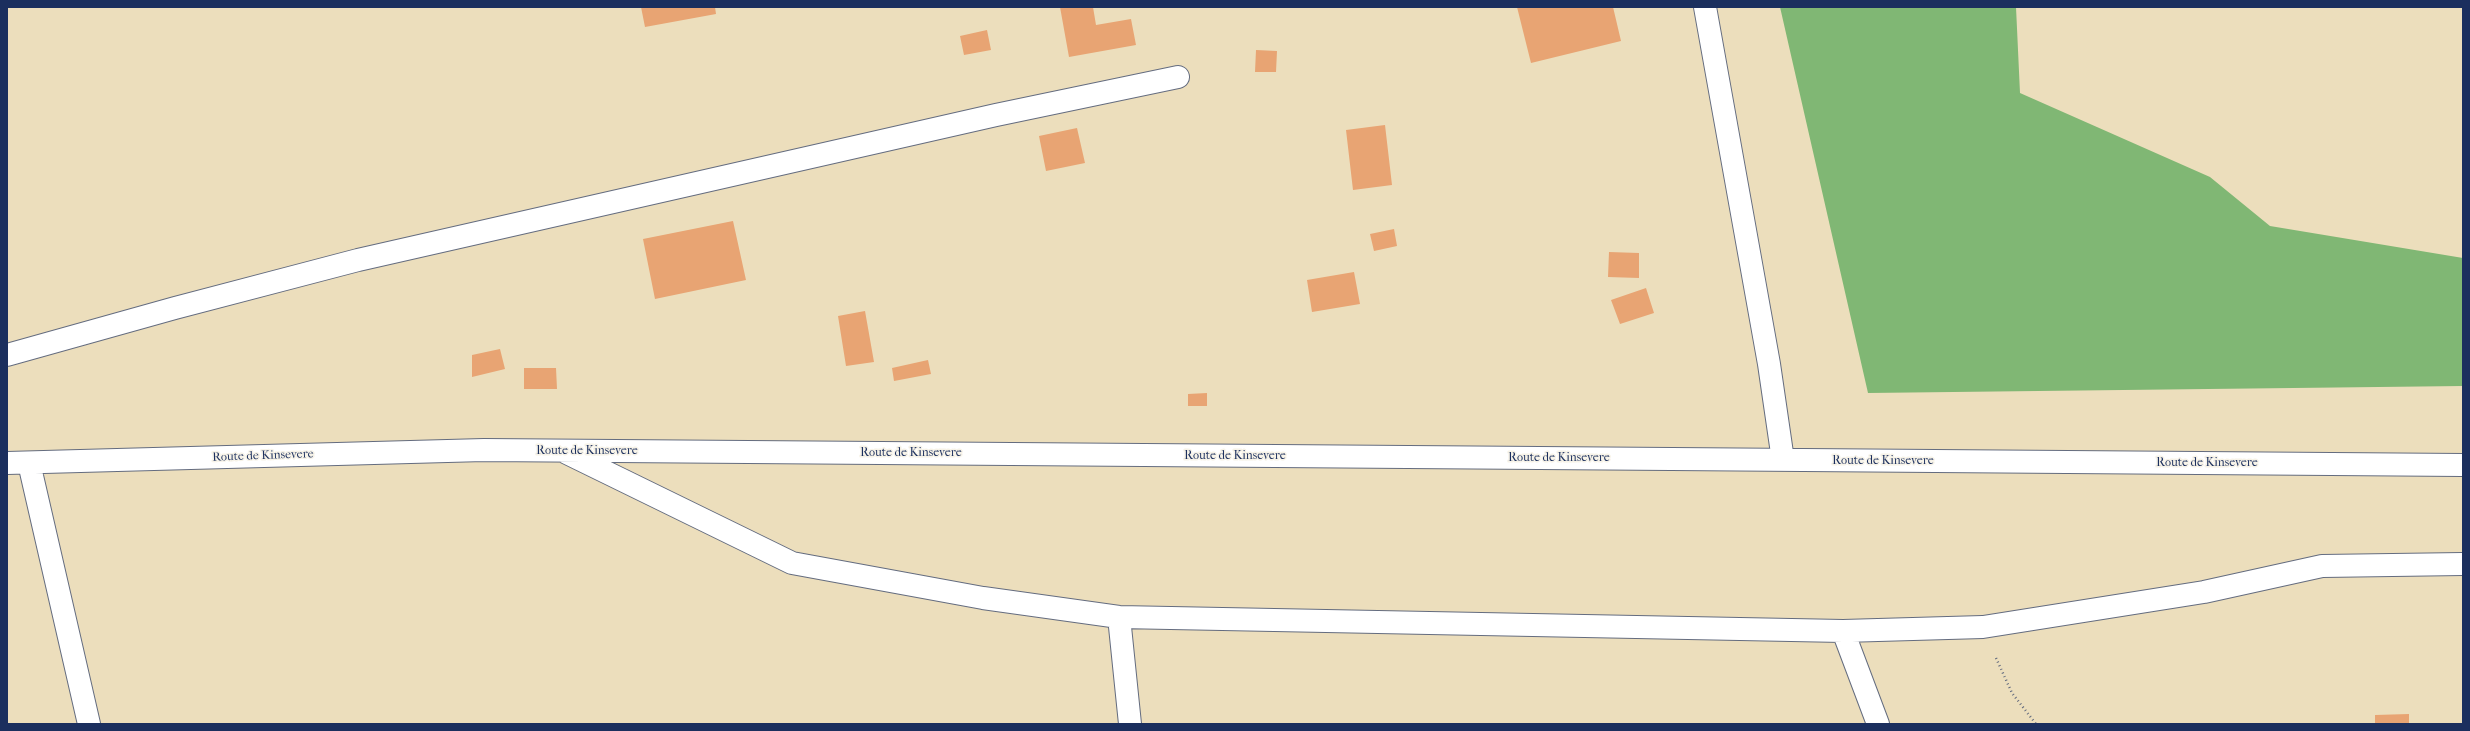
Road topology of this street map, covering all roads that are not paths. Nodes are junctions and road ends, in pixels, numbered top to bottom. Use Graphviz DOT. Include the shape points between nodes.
graph roads {
  1 [pos="1705,7"];
  2 [pos="1178,78"];
  3 [pos="7,355"];
  4 [pos="562,450"];
  5 [pos="1784,460"];
  6 [pos="7,463"];
  7 [pos="29,463"];
  8 [pos="2463,465"];
  9 [pos="2463,564"];
  10 [pos="1118,617"];
  11 [pos="1843,631"];
  12 [pos="89,724"];
  13 [pos="1130,724"];
  14 [pos="1878,724"];
  1 -- 5 [label="street"];
  2 -- 3 [label="street" via="996,115 358,260"];
  4 -- 5 [label="street, Route de Kinsevere"];
  4 -- 7 [label="street, Route de Kinsevere"];
  4 -- 10 [label="street" via="792,563 983,598"];
  5 -- 8 [label="street, Route de Kinsevere"];
  6 -- 7 [label="street, Route de Kinsevere"];
  7 -- 12 [label="street"];
  9 -- 11 [label="street" via="2322,566 2204,592 1983,627"];
  10 -- 11 [label="street"];
  10 -- 13 [label="street"];
  11 -- 14 [label="street"];
}
